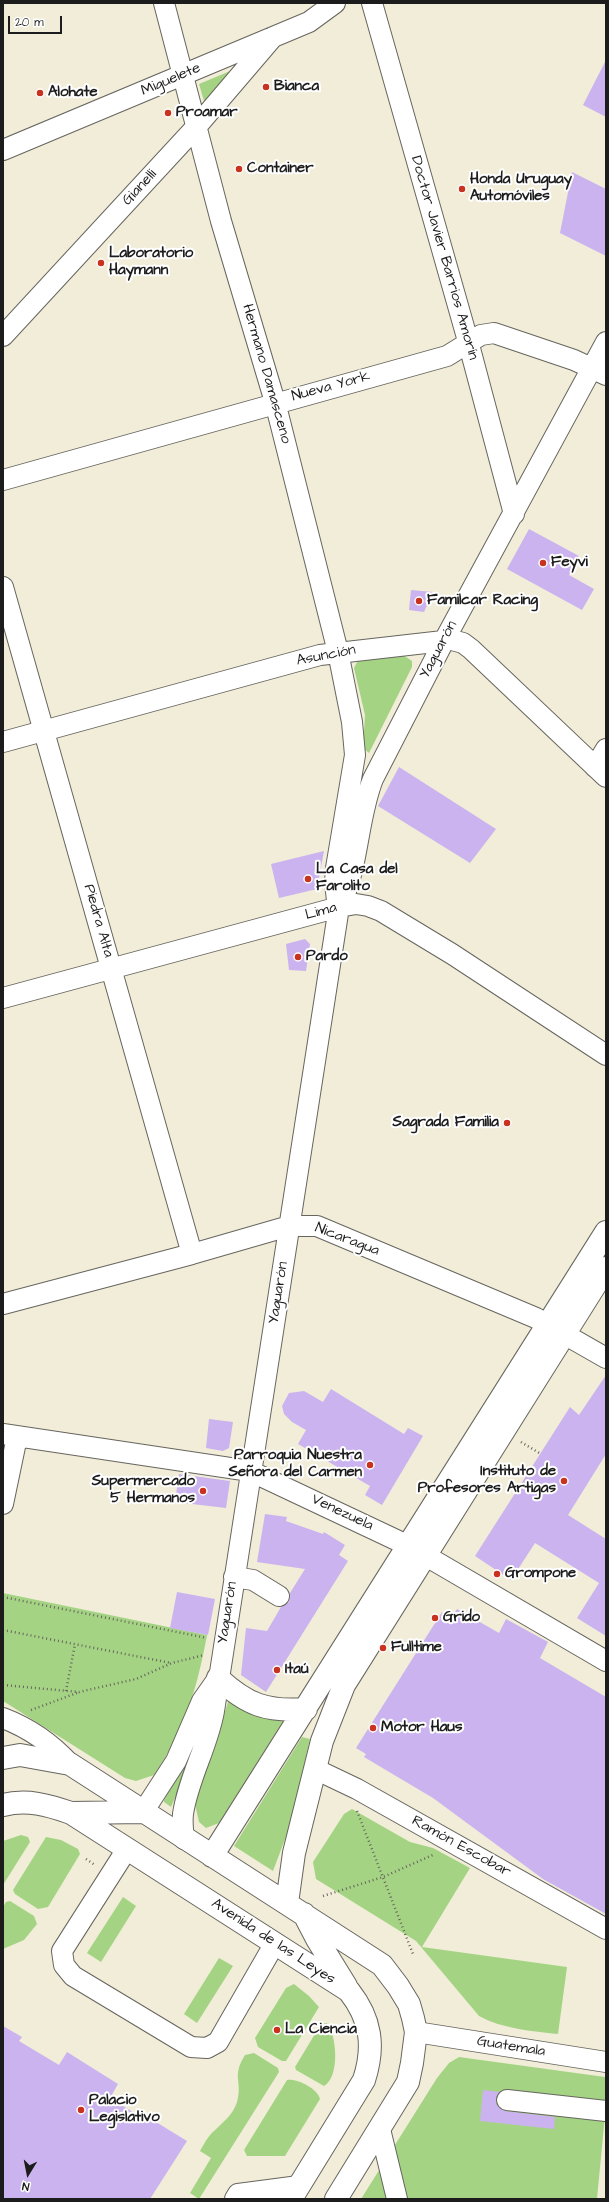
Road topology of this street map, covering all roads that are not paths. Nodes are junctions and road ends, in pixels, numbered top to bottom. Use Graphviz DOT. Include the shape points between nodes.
graph roads {
  1 [pos="164,3"];
  2 [pos="335,3"];
  3 [pos="372,3"];
  4 [pos="273,37"];
  5 [pos="184,75"];
  6 [pos="197,126"];
  7 [pos="3,150"];
  8 [pos="3,336"];
  9 [pos="468,341"];
  10 [pos="606,342"];
  11 [pos="599,372"];
  12 [pos="275,402"];
  13 [pos="3,480"];
  14 [pos="514,514"];
  15 [pos="3,587"];
  16 [pos="444,639"];
  17 [pos="338,652"];
  18 [pos="43,732"];
  19 [pos="3,742"];
  20 [pos="356,747"];
  21 [pos="606,750"];
  22 [pos="601,772"];
  23 [pos="339,907"];
  24 [pos="111,969"];
  25 [pos="3,998"];
  26 [pos="606,1055"];
  27 [pos="289,1226"];
  28 [pos="606,1232"];
  29 [pos="192,1254"];
  30 [pos="606,1268"];
  31 [pos="3,1304"];
  32 [pos="557,1328"];
  33 [pos="606,1358"];
  34 [pos="10,1435"];
  35 [pos="250,1471"];
  36 [pos="3,1504"];
  37 [pos="418,1550"];
  38 [pos="234,1577"];
  39 [pos="279,1596"];
  40 [pos="606,1661"];
  41 [pos="218,1678"];
  42 [pos="306,1709"];
  43 [pos="3,1718"];
  44 [pos="3,1758"];
  45 [pos="70,1764"];
  46 [pos="315,1769"];
  47 [pos="3,1805"];
  48 [pos="143,1812"];
  49 [pos="71,1813"];
  50 [pos="184,1838"];
  51 [pos="127,1849"];
  52 [pos="212,1856"];
  53 [pos="295,1908"];
  54 [pos="606,1929"];
  55 [pos="275,1943"];
  56 [pos="349,1991"];
  57 [pos="416,2032"];
  58 [pos="606,2062"];
  59 [pos="507,2100"];
  60 [pos="606,2110"];
  61 [pos="380,2129"];
  62 [pos="295,2193"];
  63 [pos="235,2199"];
  64 [pos="336,2199"];
  65 [pos="397,2199"];
  1 -- 5 [label="street, Hermano Damasceno"];
  2 -- 4 [label="street, Miguelete" via="310,22"];
  3 -- 9 [label="street, Doctor Javier Barrios Amorín"];
  4 -- 5 [label="street, Miguelete"];
  4 -- 6 [label="street, Gianelli"];
  5 -- 6 [label="street, Hermano Damasceno"];
  5 -- 7 [label="street, Miguelete"];
  6 -- 8 [label="street, Gianelli"];
  6 -- 12 [label="street, Hermano Damasceno" via="221,221"];
  9 -- 11 [label="street, Nueva York" via="494,333 574,360"];
  9 -- 12 [label="street, Nueva York" via="447,356"];
  9 -- 14 [label="street, Doctor Javier Barrios Amorín"];
  10 -- 11 [label="street, Yaguarón"];
  11 -- 14 [label="street, Yaguarón"];
  12 -- 13 [label="street, Nueva York"];
  12 -- 17 [label="street, Hermano Damasceno"];
  14 -- 16 [label="street, Yaguarón"];
  15 -- 18 [label="street, Piedra Alta"];
  16 -- 17 [label="street, Asunción"];
  16 -- 22 [label="street, Asunción" via="463,643 471,649"];
  16 -- 23 [label="street, Yaguarón" via="370,786 364,803 349,880"];
  17 -- 18 [label="street, Asunción"];
  17 -- 20 [label="street, Hermano Damasceno"];
  18 -- 19 [label="street, Asunción"];
  18 -- 24 [label="street, Piedra Alta"];
  20 -- 23 [label="street, Yaguarón" via="336,868 335,894"];
  21 -- 22 [label="street"];
  23 -- 24 [label="street, Lima"];
  23 -- 26 [label="street, Lima" via="356,904 381,911 452,954"];
  23 -- 27 [label="street, Yaguarón"];
  24 -- 25 [label="street, Lima"];
  24 -- 29 [label="street, Piedra Alta"];
  27 -- 29 [label="street, Nicaragua"];
  27 -- 32 [label="street, Nicaragua" via="317,1226"];
  27 -- 35 [label="street, Yaguarón"];
  28 -- 32 [label="main road"];
  29 -- 31 [label="street, Nicaragua"];
  30 -- 32 [label="main road"];
  32 -- 33 [label="street, Nicaragua"];
  32 -- 37 [label="main road"];
  32 -- 37 [label="main road" via="504,1432"];
  34 -- 35 [label="street, Venezuela"];
  34 -- 36 [label="street"];
  35 -- 37 [label="street, Venezuela"];
  35 -- 38 [label="street, Yaguarón"];
  37 -- 40 [label="street, Venezuela"];
  37 -- 42 [label="main road"];
  37 -- 46 [label="main road" via="344,1686 322,1738"];
  38 -- 39 [label="street" via="253,1580"];
  38 -- 41 [label="street, Yaguarón"];
  41 -- 42 [label="main road" via="235,1694 267,1709"];
  41 -- 48 [label="street, Yaguarón" via="202,1701 176,1761"];
  41 -- 50 [label="street, Yaguarón" via="211,1727 186,1800 183,1815"];
  42 -- 52 [label="main road"];
  43 -- 45 [label="street" via="23,1726 58,1750"];
  44 -- 45 [label="main road" via="20,1755"];
  45 -- 48 [label="main road"];
  46 -- 53 [label="main road" via="294,1853"];
  46 -- 54 [label="street, Ramón Escobar" via="357,1789"];
  47 -- 49 [label="main road, Avenida de las Leyes" via="32,1802"];
  48 -- 49 [label="main road"];
  48 -- 50 [label="main road"];
  49 -- 51 [label="main road, Avenida de las Leyes"];
  50 -- 52 [label="main road"];
  51 -- 55 [label="main road, Avenida de las Leyes"];
  51 -- 55 [label="street" via="62,1951 64,1965 73,1976 191,2046 207,2048 218,2042"];
  52 -- 53 [label="main road"];
  53 -- 56 [label="main road"];
  53 -- 57 [label="main road" via="382,1965 409,2004"];
  55 -- 56 [label="main road, Avenida de las Leyes"];
  56 -- 62 [label="main road, Avenida de las Leyes" via="361,2006 369,2031 369,2065 358,2092"];
  57 -- 58 [label="street, Guatemala"];
  57 -- 61 [label="main road" via="408,2082"];
  59 -- 60 [label="street"];
  61 -- 64 [label="main road"];
  61 -- 65 [label="street"];
  62 -- 63 [label="street, Avenida de las Leyes" via="238,2194"];
}
